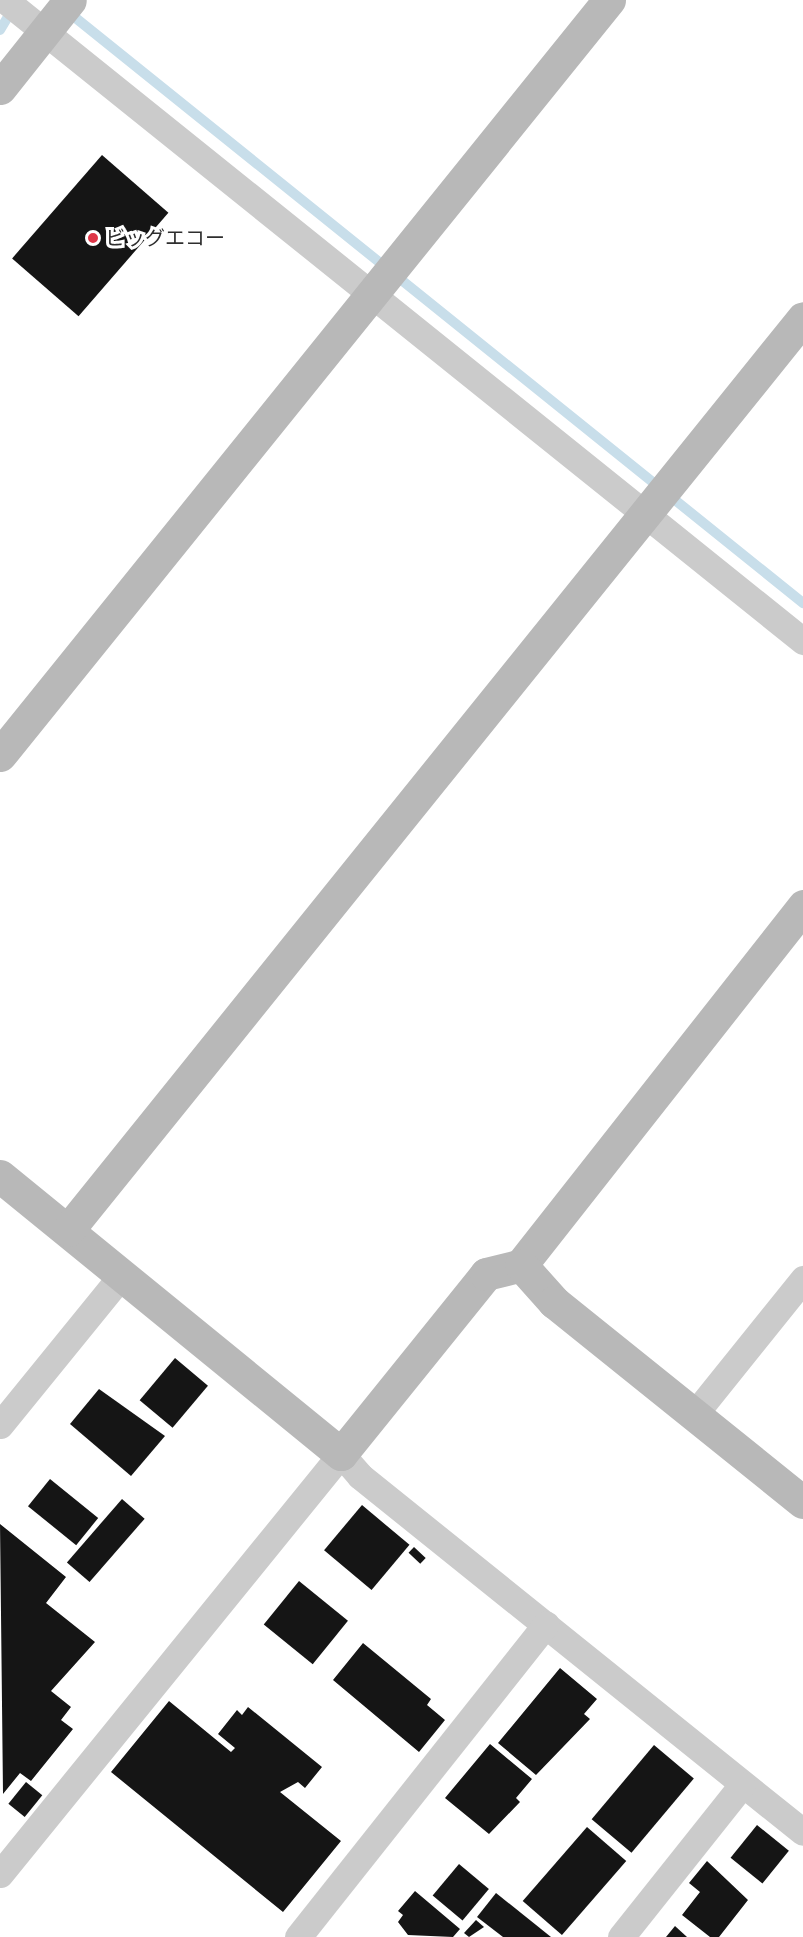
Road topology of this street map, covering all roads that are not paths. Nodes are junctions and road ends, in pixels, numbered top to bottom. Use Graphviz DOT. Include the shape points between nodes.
graph roads {
  1 [pos="609,0"];
  2 [pos="39,13"];
  3 [pos="0,88"];
  4 [pos="384,278"];
  5 [pos="803,318"];
  6 [pos="658,496"];
  7 [pos="803,641"];
  8 [pos="0,755"];
  9 [pos="803,906"];
  10 [pos="0,1176"];
  11 [pos="68,1230"];
  12 [pos="521,1265"];
  13 [pos="121,1276"];
  14 [pos="803,1279"];
  15 [pos="693,1416"];
  16 [pos="0,1425"];
  17 [pos="341,1454"];
  18 [pos="803,1502"];
  19 [pos="546,1624"];
  20 [pos="742,1785"];
  21 [pos="803,1832"];
  22 [pos="0,1874"];
  23 [pos="298,1937"];
  24 [pos="621,1937"];
  1 -- 4 [label="street"];
  2 -- 3 [label="street"];
  2 -- 4 [label="street"];
  4 -- 6 [label="street"];
  4 -- 8 [label="street"];
  5 -- 6 [label="street"];
  6 -- 7 [label="street"];
  6 -- 11 [label="street"];
  9 -- 12 [label="street"];
  10 -- 11 [label="street"];
  11 -- 13 [label="street"];
  12 -- 15 [label="street" via="554,1302"];
  12 -- 17 [label="street" via="486,1274"];
  13 -- 16 [label="street"];
  13 -- 17 [label="street"];
  14 -- 15 [label="street"];
  15 -- 18 [label="street"];
  17 -- 19 [label="street"];
  17 -- 22 [label="street"];
  19 -- 20 [label="street"];
  19 -- 23 [label="street"];
  20 -- 21 [label="street"];
  20 -- 24 [label="street"];
}
